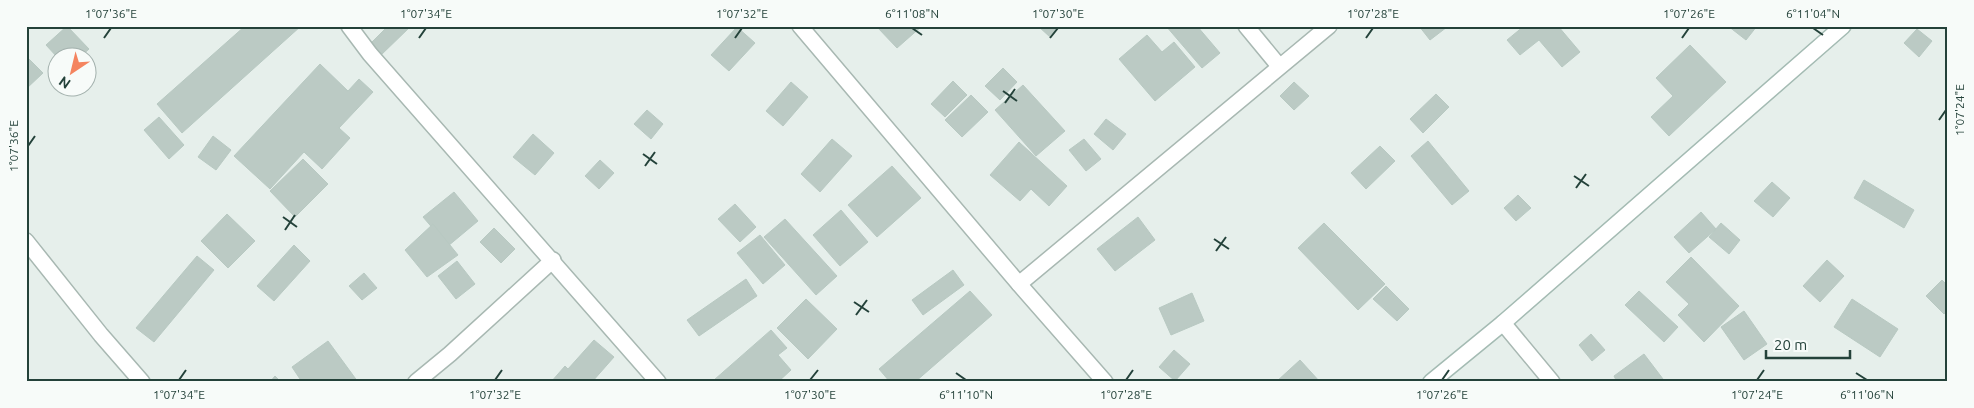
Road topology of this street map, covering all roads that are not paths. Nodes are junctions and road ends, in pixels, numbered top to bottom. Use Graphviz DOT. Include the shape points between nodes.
graph roads {
  1 [pos="349,26"];
  2 [pos="800,26"];
  3 [pos="1246,26"];
  4 [pos="1329,26"];
  5 [pos="1843,26"];
  6 [pos="1280,66"];
  7 [pos="26,241"];
  8 [pos="553,260"];
  9 [pos="1019,284"];
  10 [pos="1503,324"];
  11 [pos="142,382"];
  12 [pos="416,382"];
  13 [pos="658,382"];
  14 [pos="1105,382"];
  15 [pos="1431,382"];
  16 [pos="1552,382"];
  1 -- 8 [label="street" via="370,54"];
  2 -- 9 [label="street"];
  3 -- 6 [label="street"];
  4 -- 6 [label="street"];
  5 -- 10 [label="street"];
  6 -- 9 [label="street"];
  7 -- 11 [label="street"];
  8 -- 12 [label="street"];
  8 -- 13 [label="street"];
  9 -- 14 [label="street"];
  10 -- 15 [label="street"];
  10 -- 16 [label="street"];
}
